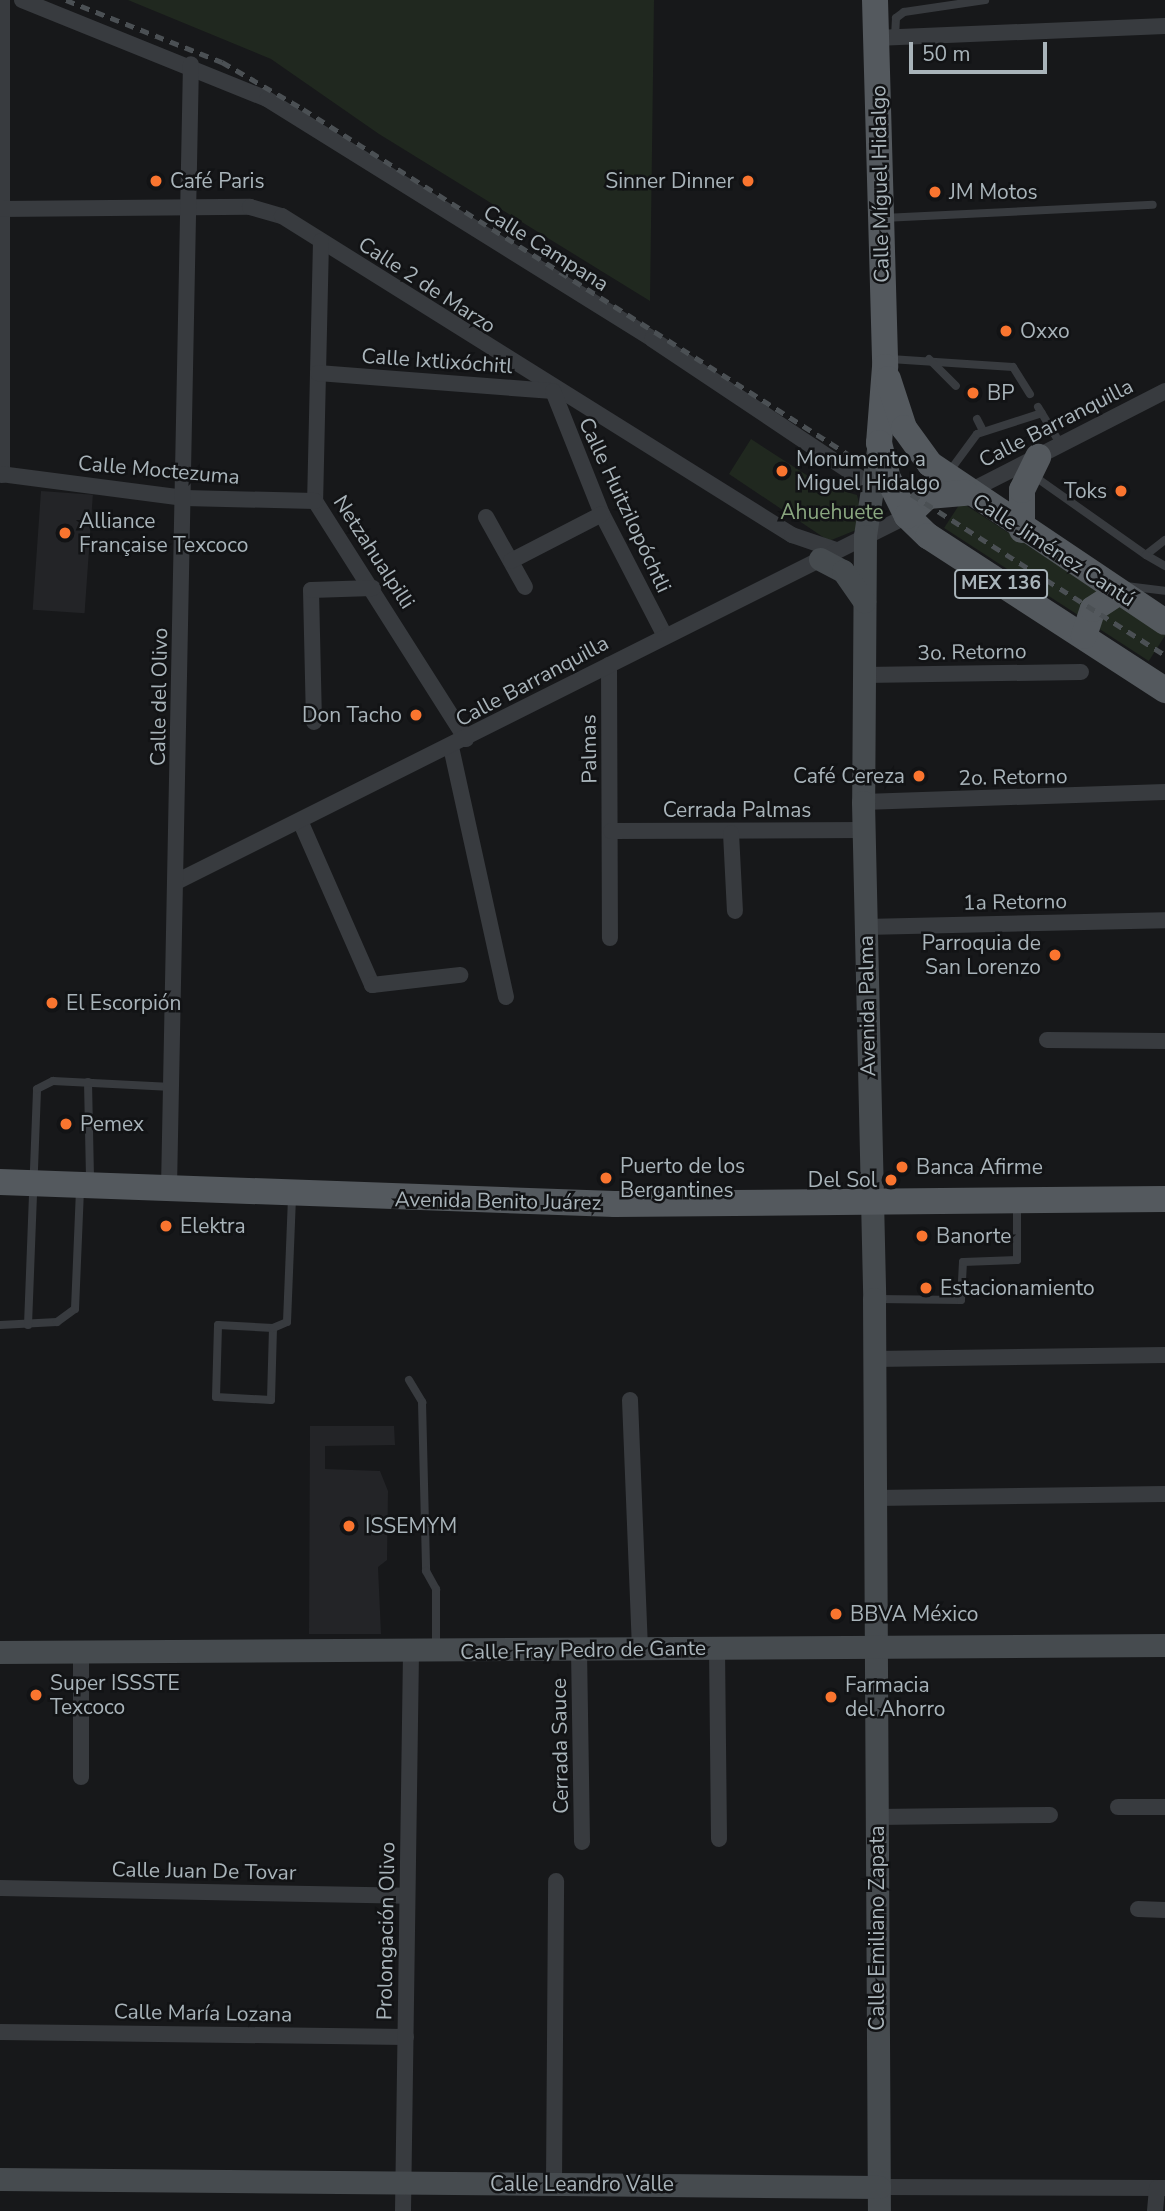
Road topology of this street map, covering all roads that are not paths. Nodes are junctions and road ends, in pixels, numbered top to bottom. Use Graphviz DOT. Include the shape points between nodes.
graph roads {
  1 [pos="2,0"];
  2 [pos="22,0"];
  3 [pos="875,0"];
  4 [pos="985,0"];
  5 [pos="1165,26"];
  6 [pos="885,37"];
  7 [pos="191,64"];
  8 [pos="1153,205"];
  9 [pos="186,208"];
  10 [pos="1,209"];
  11 [pos="880,218"];
  12 [pos="321,241"];
  13 [pos="929,359"];
  14 [pos="884,363"];
  15 [pos="318,373"];
  16 [pos="956,386"];
  17 [pos="553,391"];
  18 [pos="1165,391"];
  19 [pos="1030,394"];
  20 [pos="977,419"];
  21 [pos="983,431"];
  22 [pos="878,443"];
  23 [pos="1043,458"];
  24 [pos="1,474"];
  25 [pos="870,485"];
  26 [pos="956,485"];
  27 [pos="184,498"];
  28 [pos="315,501"];
  29 [pos="602,514"];
  30 [pos="907,516"];
  31 [pos="486,517"];
  32 [pos="1023,530"];
  33 [pos="792,536"];
  34 [pos="865,536"];
  35 [pos="1165,540"];
  36 [pos="1146,555"];
  37 [pos="818,559"];
  38 [pos="511,561"];
  39 [pos="1165,566"];
  40 [pos="525,587"];
  41 [pos="373,588"];
  42 [pos="1165,591"];
  43 [pos="1132,597"];
  44 [pos="864,601"];
  45 [pos="1165,622"];
  46 [pos="664,634"];
  47 [pos="1084,636"];
  48 [pos="609,665"];
  49 [pos="1081,672"];
  50 [pos="864,674"];
  51 [pos="1165,690"];
  52 [pos="314,722"];
  53 [pos="467,739"];
  54 [pos="452,747"];
  55 [pos="1165,792"];
  56 [pos="863,802"];
  57 [pos="301,823"];
  58 [pos="863,830"];
  59 [pos="611,831"];
  60 [pos="731,833"];
  61 [pos="176,882"];
  62 [pos="735,911"];
  63 [pos="1165,920"];
  64 [pos="865,927"];
  65 [pos="610,938"];
  66 [pos="460,975"];
  67 [pos="506,997"];
  68 [pos="1047,1041"];
  69 [pos="1165,1041"];
  70 [pos="88,1082"];
  71 [pos="172,1087"];
  72 [pos="0,1182"];
  73 [pos="33,1183"];
  74 [pos="85,1185"];
  75 [pos="169,1188"];
  76 [pos="292,1194"];
  77 [pos="1165,1199"];
  78 [pos="872,1201"];
  79 [pos="1017,1201"];
  80 [pos="874,1299"];
  81 [pos="0,1325"];
  82 [pos="28,1325"];
  83 [pos="273,1328"];
  84 [pos="1165,1355"];
  85 [pos="874,1359"];
  86 [pos="409,1380"];
  87 [pos="630,1400"];
  88 [pos="1165,1494"];
  89 [pos="875,1498"];
  90 [pos="1165,1645"];
  91 [pos="876,1646"];
  92 [pos="718,1648"];
  93 [pos="640,1649"];
  94 [pos="579,1650"];
  95 [pos="81,1651"];
  96 [pos="0,1652"];
  97 [pos="411,1652"];
  98 [pos="436,1652"];
  99 [pos="81,1777"];
  100 [pos="1118,1807"];
  101 [pos="1165,1807"];
  102 [pos="1050,1815"];
  103 [pos="877,1817"];
  104 [pos="719,1839"];
  105 [pos="582,1842"];
  106 [pos="556,1881"];
  107 [pos="0,1888"];
  108 [pos="407,1896"];
  109 [pos="1138,1909"];
  110 [pos="1165,1910"];
  111 [pos="0,2032"];
  112 [pos="406,2037"];
  113 [pos="0,2179"];
  114 [pos="554,2183"];
  115 [pos="404,2184"];
  116 [pos="879,2187"];
  117 [pos="1161,2188"];
  118 [pos="403,2211"];
  119 [pos="879,2211"];
  120 [pos="1155,2211"];
  1 -- 10 [label="street"];
  2 -- 7 [label="street, Calle Campana"];
  3 -- 6 [label="main road, Calle Míguel Hidalgo / MEX 136"];
  4 -- 6 [label="lane" via="904,12"];
  5 -- 6 [label="street"];
  6 -- 11 [label="main road, Calle Míguel Hidalgo / MEX 136"];
  7 -- 9 [label="street, Calle del Olivo"];
  7 -- 25 [label="street, Calle Campana" via="267,99 652,339"];
  8 -- 11 [label="lane"];
  9 -- 10 [label="street, Calle 2 de Marzo"];
  9 -- 12 [label="street, Calle 2 de Marzo" via="267,210"];
  9 -- 27 [label="street, Calle del Olivo"];
  10 -- 24 [label="street"];
  11 -- 14 [label="main road, Calle Míguel Hidalgo / MEX 136"];
  12 -- 15 [label="street, Netzahualpilli"];
  12 -- 17 [label="street, Calle 2 de Marzo"];
  13 -- 14 [label="lane"];
  13 -- 16 [label="lane"];
  13 -- 19 [label="lane" via="1013,367"];
  14 -- 22 [label="main road, Avenida Palma / MEX 136"];
  14 -- 26 [label="main road, Calle Jiménez Cantú / MEX 136" via="904,428"];
  15 -- 17 [label="street, Calle Ixtlixóchitl"];
  15 -- 28 [label="street, Netzahualpilli"];
  17 -- 29 [label="street, Calle Huitzilopóchtli"];
  17 -- 33 [label="street, Calle 2 de Marzo"];
  18 -- 23 [label="street, Calle Barranquilla"];
  20 -- 21 [label="lane"];
  21 -- 23 [label="lane" via="1040,410"];
  21 -- 26 [label="lane" via="964,443"];
  22 -- 25 [label="main road, Avenida Palma"];
  22 -- 30 [label="main road, MEX 136"];
  23 -- 26 [label="street, Calle Barranquilla"];
  23 -- 32 [label="main road" via="1020,503"];
  23 -- 36 [label="lane"];
  24 -- 27 [label="street, Calle Moctezuma"];
  25 -- 34 [label="main road, Avenida Palma"];
  26 -- 30 [label="main road" via="928,496"];
  26 -- 32 [label="main road, Calle Jiménez Cantú / MEX 136"];
  27 -- 28 [label="street, Calle Moctezuma"];
  27 -- 61 [label="street, Calle del Olivo"];
  28 -- 41 [label="street, Netzahualpilli"];
  29 -- 38 [label="street"];
  29 -- 46 [label="street, Calle Huitzilopóchtli"];
  30 -- 34 [label="street, Calle Barranquilla"];
  30 -- 47 [label="main road, MEX 136" via="928,536"];
  31 -- 38 [label="street"];
  32 -- 43 [label="main road, Calle Jiménez Cantú / MEX 136"];
  33 -- 37 [label="street, Calle 2 de Marzo"];
  33 -- 37 [label="street" via="801,552"];
  34 -- 37 [label="street, Calle Barranquilla"];
  34 -- 44 [label="main road, Avenida Palma"];
  35 -- 36 [label="lane"];
  36 -- 39 [label="lane"];
  37 -- 44 [label="main road" via="843,571"];
  37 -- 46 [label="street, Calle Barranquilla"];
  38 -- 40 [label="street"];
  41 -- 52 [label="street" via="311,590"];
  41 -- 53 [label="street, Netzahualpilli"];
  42 -- 43 [label="lane"];
  43 -- 45 [label="main road, Calle Jiménez Cantú / MEX 136"];
  43 -- 47 [label="main road" via="1093,610"];
  44 -- 50 [label="main road, Avenida Palma"];
  46 -- 48 [label="street, Calle Barranquilla"];
  47 -- 51 [label="main road, MEX 136"];
  48 -- 53 [label="street, Calle Barranquilla"];
  48 -- 59 [label="street, Palmas"];
  49 -- 50 [label="street, 3o. Retorno"];
  50 -- 56 [label="main road, Avenida Palma"];
  53 -- 54 [label="street, Calle Barranquilla"];
  54 -- 57 [label="street, Calle Barranquilla"];
  54 -- 67 [label="street"];
  55 -- 56 [label="street, 2o. Retorno"];
  56 -- 58 [label="main road, Avenida Palma"];
  57 -- 61 [label="street, Calle Barranquilla"];
  57 -- 66 [label="street" via="372,985"];
  58 -- 60 [label="street, Cerrada Palmas"];
  58 -- 64 [label="main road, Avenida Palma"];
  59 -- 60 [label="street, Cerrada Palmas"];
  59 -- 65 [label="street, Palmas"];
  60 -- 62 [label="street"];
  61 -- 71 [label="street, Calle del Olivo"];
  63 -- 64 [label="street, 1a Retorno"];
  64 -- 78 [label="main road, Avenida Palma"];
  68 -- 69 [label="street"];
  70 -- 71 [label="lane"];
  70 -- 73 [label="lane" via="53,1081 37,1089"];
  70 -- 74 [label="lane"];
  71 -- 75 [label="street, Calle del Olivo"];
  72 -- 73 [label="main road, Avenida Benito Juárez"];
  73 -- 74 [label="main road, Avenida Benito Juárez"];
  73 -- 82 [label="lane"];
  74 -- 75 [label="main road, Avenida Benito Juárez"];
  74 -- 82 [label="lane" via="75,1309 69,1318"];
  75 -- 76 [label="main road, Avenida Benito Juárez"];
  76 -- 78 [label="main road, Avenida Benito Juárez" via="615,1204"];
  76 -- 83 [label="lane" via="287,1322"];
  77 -- 79 [label="main road, Avenida Benito Juárez"];
  78 -- 79 [label="main road, Avenida Benito Juárez"];
  78 -- 80 [label="main road, Avenida Palma"];
  79 -- 80 [label="lane" via="1017,1260 963,1262 961,1300"];
  80 -- 85 [label="main road, Avenida Palma"];
  81 -- 82 [label="lane"];
  83 -- 83 [label="lane" via="218,1325 216,1396 271,1400"];
  84 -- 85 [label="street"];
  85 -- 89 [label="main road, Avenida Palma"];
  86 -- 98 [label="lane" via="422,1402 426,1571 436,1589"];
  87 -- 93 [label="street"];
  88 -- 89 [label="street"];
  89 -- 91 [label="main road, Avenida Palma"];
  90 -- 91 [label="main road, Calle Fray Pedro de Gante"];
  91 -- 92 [label="main road, Calle Fray Pedro de Gante"];
  91 -- 103 [label="main road, Calle Emiliano Zapata"];
  92 -- 93 [label="main road, Calle Fray Pedro de Gante"];
  92 -- 104 [label="street"];
  93 -- 94 [label="main road, Calle Fray Pedro de Gante"];
  94 -- 98 [label="main road, Calle Fray Pedro de Gante"];
  94 -- 105 [label="street, Cerrada Sauce"];
  95 -- 96 [label="main road, Calle Fray Pedro de Gante"];
  95 -- 97 [label="main road, Calle Fray Pedro de Gante"];
  95 -- 99 [label="street"];
  97 -- 98 [label="main road, Calle Fray Pedro de Gante"];
  97 -- 108 [label="street, Prolongación Olivo"];
  100 -- 101 [label="street"];
  102 -- 103 [label="street"];
  103 -- 116 [label="main road, Calle Emiliano Zapata"];
  106 -- 114 [label="street"];
  107 -- 108 [label="street, Calle Juan De Tovar"];
  108 -- 112 [label="street, Prolongación Olivo"];
  109 -- 110 [label="street"];
  111 -- 112 [label="street, Calle María Lozana"];
  112 -- 115 [label="street, Prolongación Olivo"];
  113 -- 115 [label="main road, Calle Leandro Valle"];
  114 -- 115 [label="main road, Calle Leandro Valle"];
  114 -- 116 [label="main road, Calle Leandro Valle"];
  115 -- 118 [label="street, Prolongación Olivo"];
  116 -- 117 [label="street, Calle Leandro Valle"];
  116 -- 119 [label="main road, Calle Emiliano Zapata"];
  117 -- 120 [label="street"];
}
